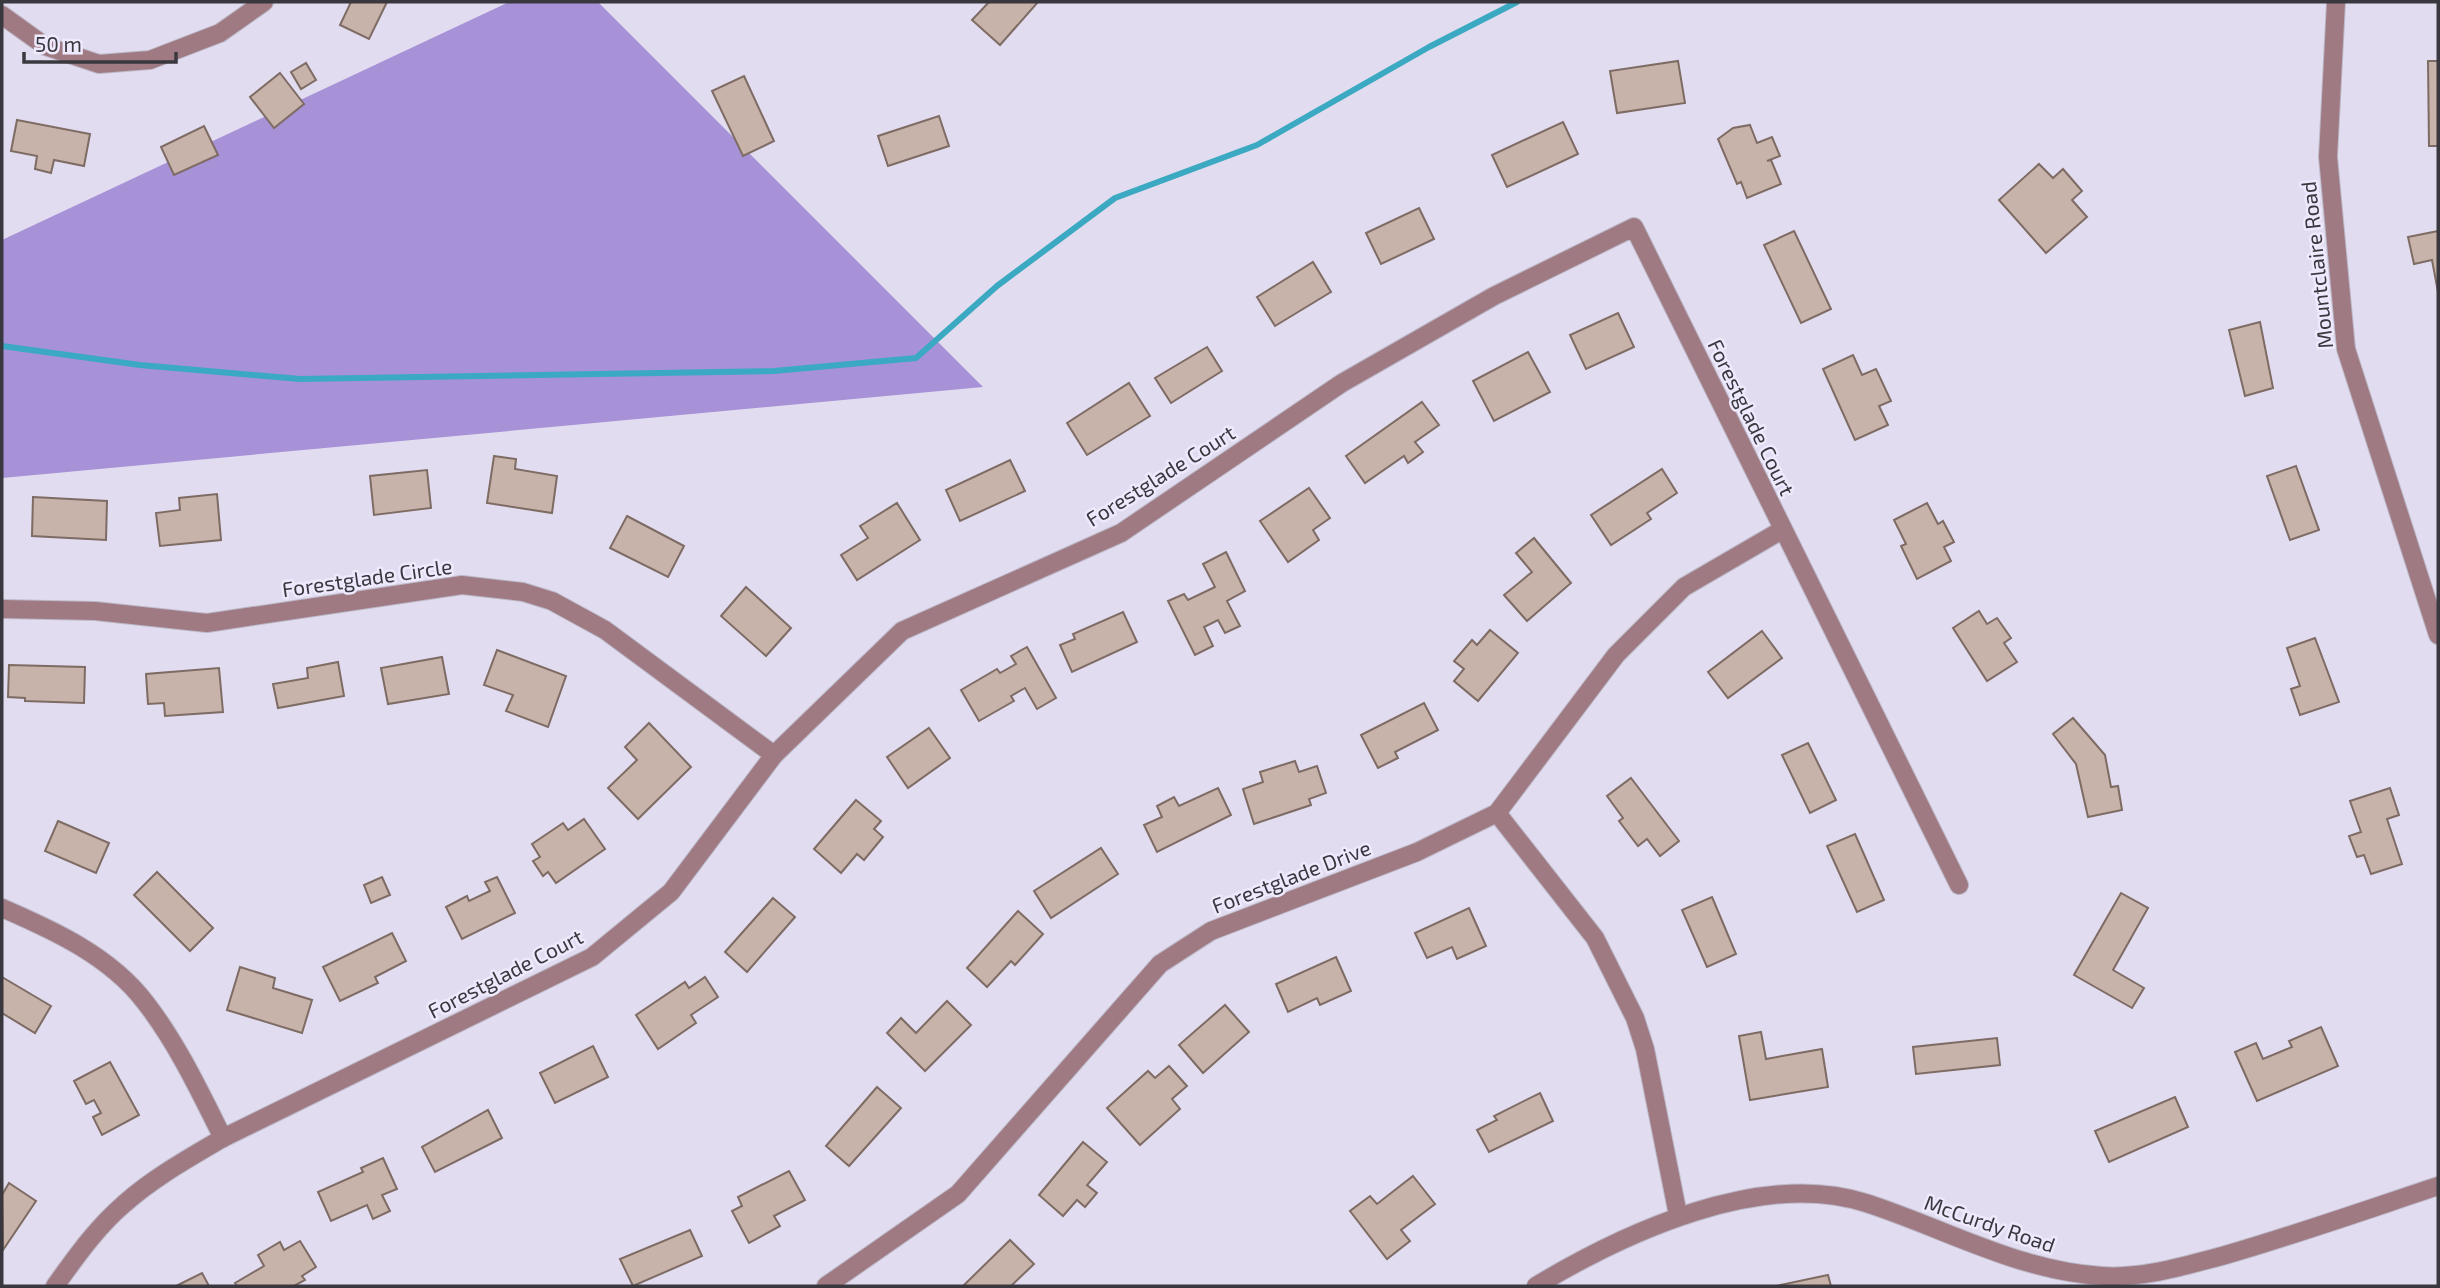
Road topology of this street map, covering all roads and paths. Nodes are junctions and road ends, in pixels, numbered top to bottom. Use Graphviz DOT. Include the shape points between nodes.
graph roads {
  1 [pos="264,2"];
  2 [pos="2336,2"];
  3 [pos="2,15"];
  4 [pos="1782,530"];
  5 [pos="2,609"];
  6 [pos="2438,635"];
  7 [pos="774,755"];
  8 [pos="1497,813"];
  9 [pos="1959,884"];
  10 [pos="2,908"];
  11 [pos="223,1138"];
  12 [pos="2438,1186"];
  13 [pos="1678,1215"];
  14 [pos="55,1286"];
  15 [pos="827,1286"];
  16 [pos="1536,1286"];
  1 -- 3 [label="street" via="220,33 150,60 99,64 45,46"];
  2 -- 6 [label="street, Mountclaire Road" via="2328,157 2346,349"];
  4 -- 7 [label="street, Forestglade Court" via="1634,227 1494,296 1342,383 1121,533 902,631"];
  4 -- 8 [label="street, Forestglade Drive" via="1684,587 1616,655"];
  4 -- 9 [label="street, Forestglade Court"];
  5 -- 7 [label="street, Forestglade Circle" via="95,611 207,623 462,585 523,592 552,601 605,630"];
  7 -- 11 [label="street, Forestglade Court" via="671,892 592,957"];
  8 -- 13 [label="street" via="1595,939 1635,1018"];
  8 -- 15 [label="street, Forestglade Drive" via="1417,852 1211,931 1185,946 1160,964 958,1194"];
  10 -- 11 [label="street" via="48,927 100,959 145,1000 192,1076"];
  11 -- 14 [label="street, Forestglade Court" via="124,1204"];
  12 -- 13 [label="street, McCurdy Road" via="2167,1271 2104,1276 2051,1270 1852,1200 1819,1195 1764,1196"];
  13 -- 16 [label="street, McCurdy Road" via="1583,1258"];
}
